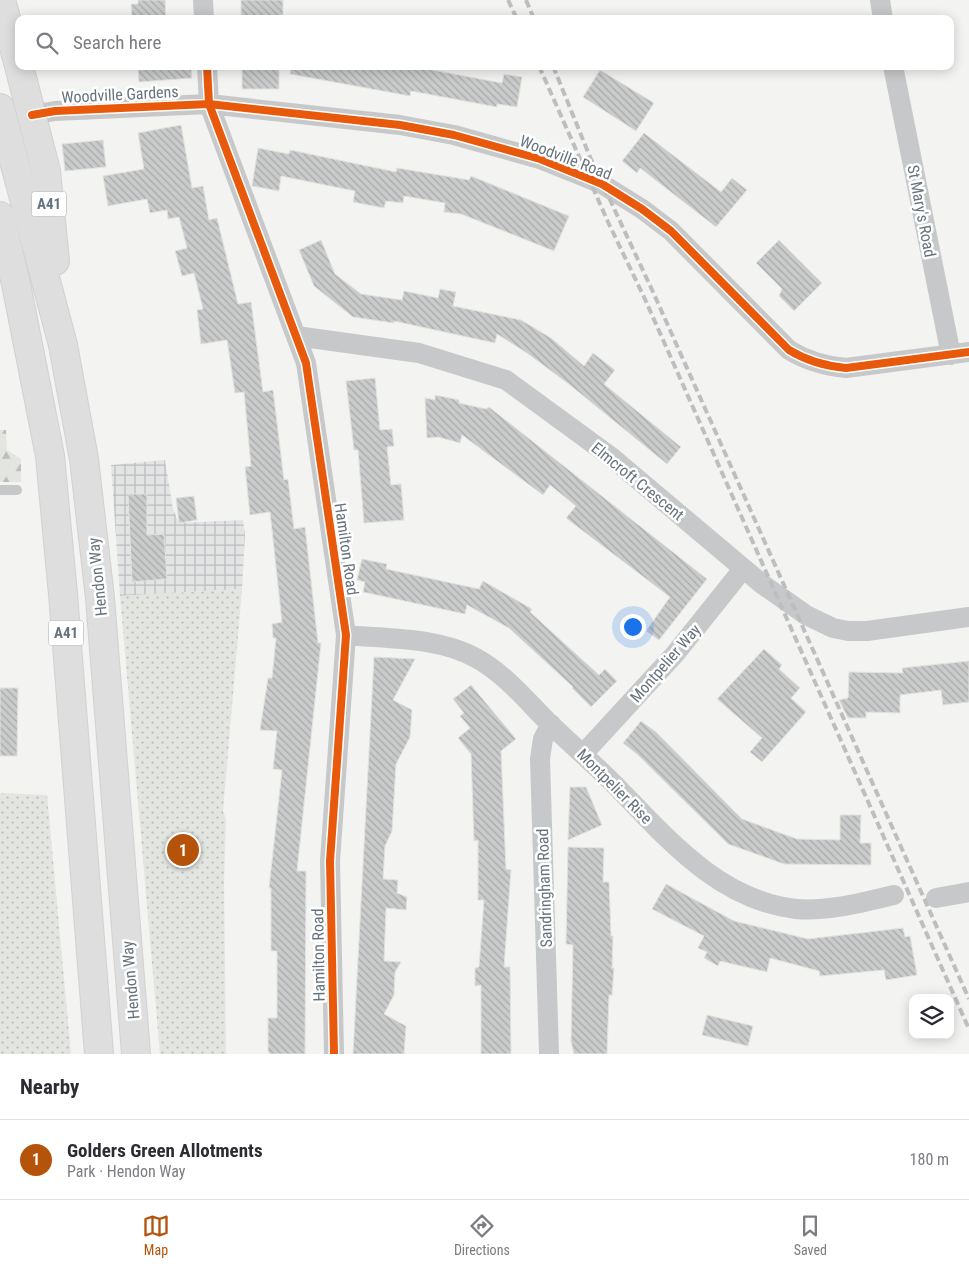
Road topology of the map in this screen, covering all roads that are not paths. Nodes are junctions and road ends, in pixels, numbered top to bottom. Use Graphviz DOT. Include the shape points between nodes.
graph roads {
  1 [pos="1,0"];
  2 [pos="203,0"];
  3 [pos="880,0"];
  4 [pos="204,15"];
  5 [pos="883,15"];
  6 [pos="15,51"];
  7 [pos="20,70"];
  8 [pos="207,70"];
  9 [pos="894,70"];
  10 [pos="209,104"];
  11 [pos="0,108"];
  12 [pos="32,115"];
  13 [pos="0,216"];
  14 [pos="296,336"];
  15 [pos="63,345"];
  16 [pos="960,354"];
  17 [pos="0,490"];
  18 [pos="17,490"];
  19 [pos="744,569"];
  20 [pos="969,617"];
  21 [pos="346,634"];
  22 [pos="551,724"];
  23 [pos="584,754"];
  24 [pos="969,892"];
  25 [pos="894,895"];
  26 [pos="936,898"];
  27 [pos="99,1054"];
  28 [pos="136,1054"];
  29 [pos="334,1054"];
  30 [pos="550,1054"];
  1 -- 6 [label="highway, A41"];
  2 -- 4 [label="street"];
  3 -- 5 [label="street"];
  7 -- 12 [label="highway, A41"];
  8 -- 10 [label="street, Hamilton Road"];
  9 -- 16 [label="street, St Mary's Road"];
  10 -- 12 [label="street, Woodville Gardens" via="55,111"];
  10 -- 14 [label="street, Hamilton Road"];
  10 -- 16 [label="street, Woodville Road" via="400,125 454,135 540,159 602,184 650,214 694,252 789,350 804,359 846,368"];
  11 -- 15 [label="highway, Hendon Way / A41"];
  12 -- 15 [label="highway, A41" via="46,171"];
  13 -- 27 [label="highway, A41" via="50,456"];
  14 -- 19 [label="street, Elmcroft Crescent" via="418,353 506,380 610,456"];
  14 -- 21 [label="street, Hamilton Road" via="306,363"];
  15 -- 28 [label="highway, Hendon Way / A41" via="84,459 100,598"];
  17 -- 18 [label="lane"];
  19 -- 20 [label="street, Elmcroft Crescent" via="806,614 841,630 866,631"];
  19 -- 23 [label="street, Montpelier Way" via="675,654"];
  21 -- 22 [label="street, Montpelier Rise" via="441,645 458,650 504,676"];
  21 -- 29 [label="street, Hamilton Road" via="330,861"];
  22 -- 23 [label="street, Montpelier Rise"];
  22 -- 30 [label="street, Sandringham Road" via="543,739 540,759"];
  23 -- 25 [label="street, Montpelier Rise" via="706,874 736,890 797,909 845,905"];
  24 -- 26 [label="street"];
}
